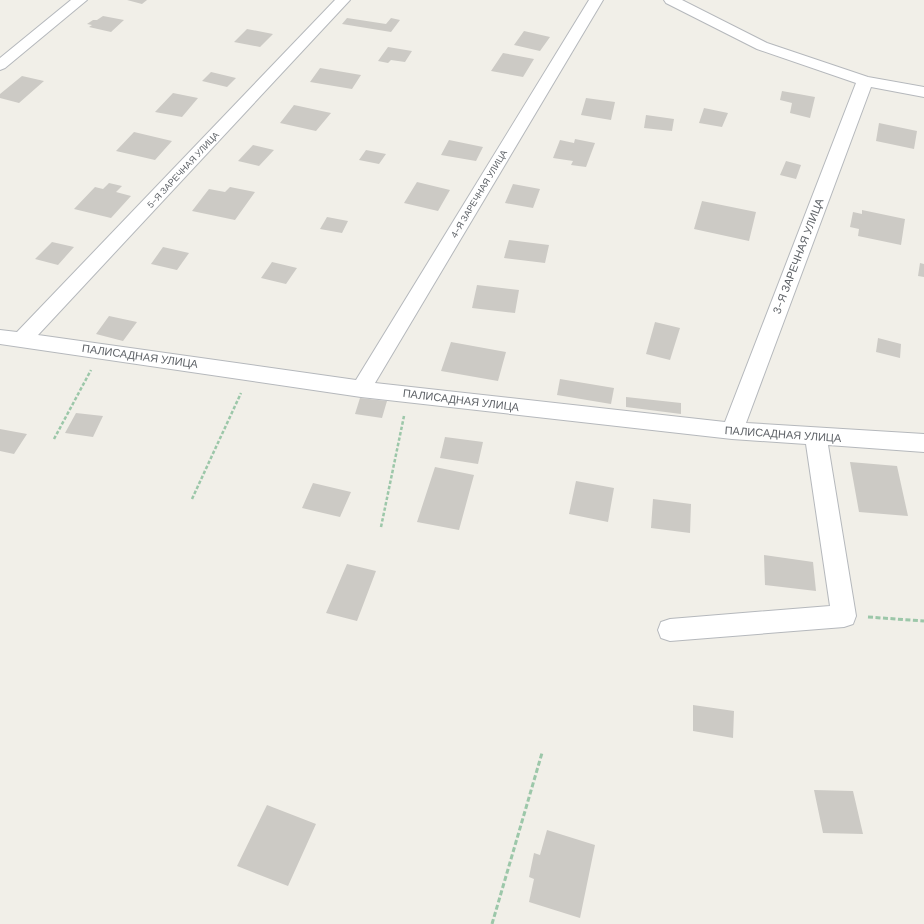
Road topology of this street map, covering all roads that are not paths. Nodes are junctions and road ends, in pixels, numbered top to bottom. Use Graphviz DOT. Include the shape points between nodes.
graph roads {
  1 [pos="80,0"];
  2 [pos="342,0"];
  3 [pos="596,0"];
  4 [pos="671,0"];
  5 [pos="0,65"];
  6 [pos="865,81"];
  7 [pos="924,92"];
  8 [pos="0,337"];
  9 [pos="23,339"];
  10 [pos="361,388"];
  11 [pos="732,431"];
  12 [pos="816,437"];
  13 [pos="924,443"];
  14 [pos="670,630"];
  1 -- 5 [label="street"];
  2 -- 9 [label="street, 5-Я ЗАРЕЧНАЯ УЛИЦА"];
  3 -- 10 [label="street, 4-Я ЗАРЕЧНАЯ УЛИЦА"];
  4 -- 6 [label="street" via="762,46"];
  6 -- 7 [label="street"];
  6 -- 11 [label="street, 3-Я ЗАРЕЧНАЯ УЛИЦА"];
  8 -- 9 [label="street, ПАЛИСАДНАЯ УЛИЦА"];
  9 -- 10 [label="street, ПАЛИСАДНАЯ УЛИЦА"];
  10 -- 11 [label="street, ПАЛИСАДНАЯ УЛИЦА"];
  11 -- 12 [label="street, ПАЛИСАДНАЯ УЛИЦА"];
  12 -- 13 [label="street, ПАЛИСАДНАЯ УЛИЦА"];
  12 -- 14 [label="street" via="844,616"];
}
